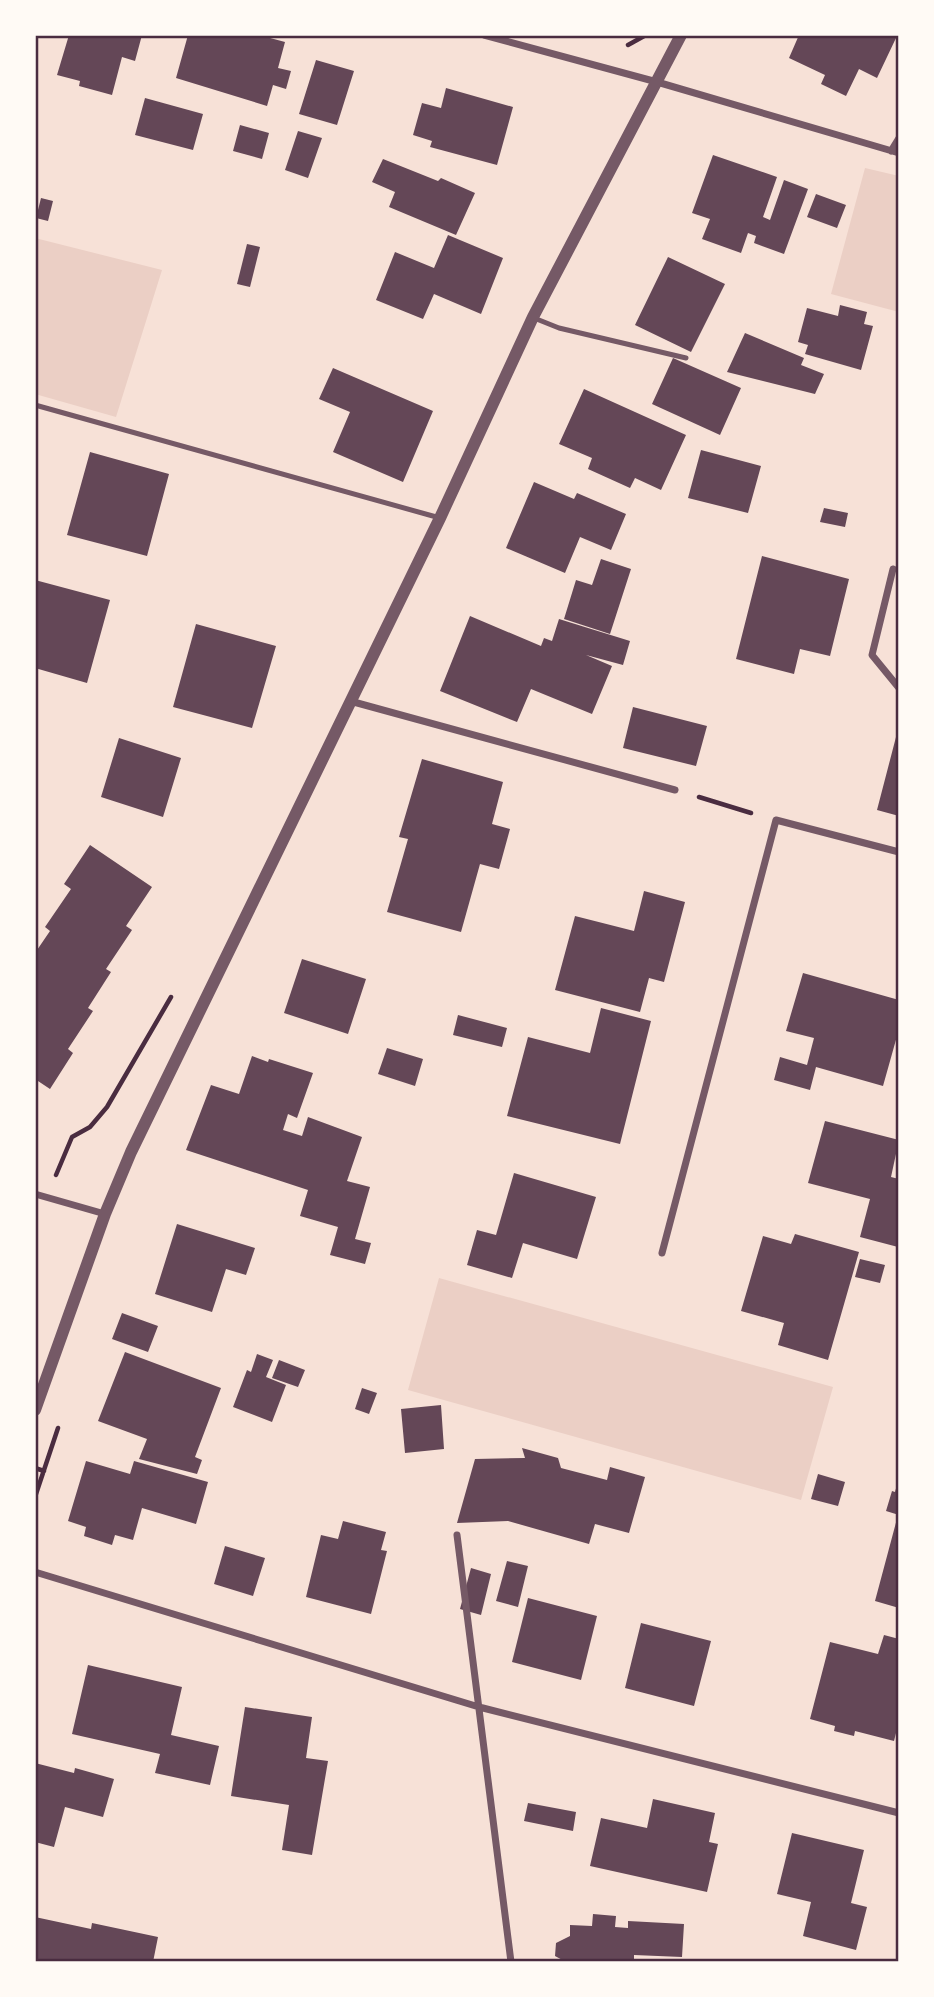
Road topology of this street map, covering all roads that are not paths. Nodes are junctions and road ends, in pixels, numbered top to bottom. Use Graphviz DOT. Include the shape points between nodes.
graph roads {
  1 [pos="484,35"];
  2 [pos="681,35"];
  3 [pos="657,82"];
  4 [pos="899,138"];
  5 [pos="895,152"];
  6 [pos="533,317"];
  7 [pos="687,358"];
  8 [pos="35,405"];
  9 [pos="439,518"];
  10 [pos="893,569"];
  11 [pos="899,688"];
  12 [pos="350,701"];
  13 [pos="675,790"];
  14 [pos="899,852"];
  15 [pos="35,1194"];
  16 [pos="105,1214"];
  17 [pos="662,1254"];
  18 [pos="35,1410"];
  19 [pos="457,1535"];
  20 [pos="35,1572"];
  21 [pos="479,1707"];
  22 [pos="899,1812"];
  23 [pos="512,1962"];
  1 -- 3 [label="street"];
  2 -- 3 [label="street"];
  3 -- 5 [label="street"];
  3 -- 6 [label="street"];
  4 -- 5 [label="street"];
  6 -- 7 [label="lane" via="559,328"];
  6 -- 9 [label="street"];
  8 -- 9 [label="lane"];
  9 -- 12 [label="street"];
  10 -- 11 [label="street" via="872,655"];
  12 -- 13 [label="street"];
  12 -- 16 [label="street"];
  14 -- 17 [label="street" via="776,820"];
  15 -- 16 [label="street"];
  16 -- 18 [label="street"];
  19 -- 21 [label="street"];
  20 -- 21 [label="street"];
  21 -- 22 [label="street"];
  21 -- 23 [label="street"];
}
